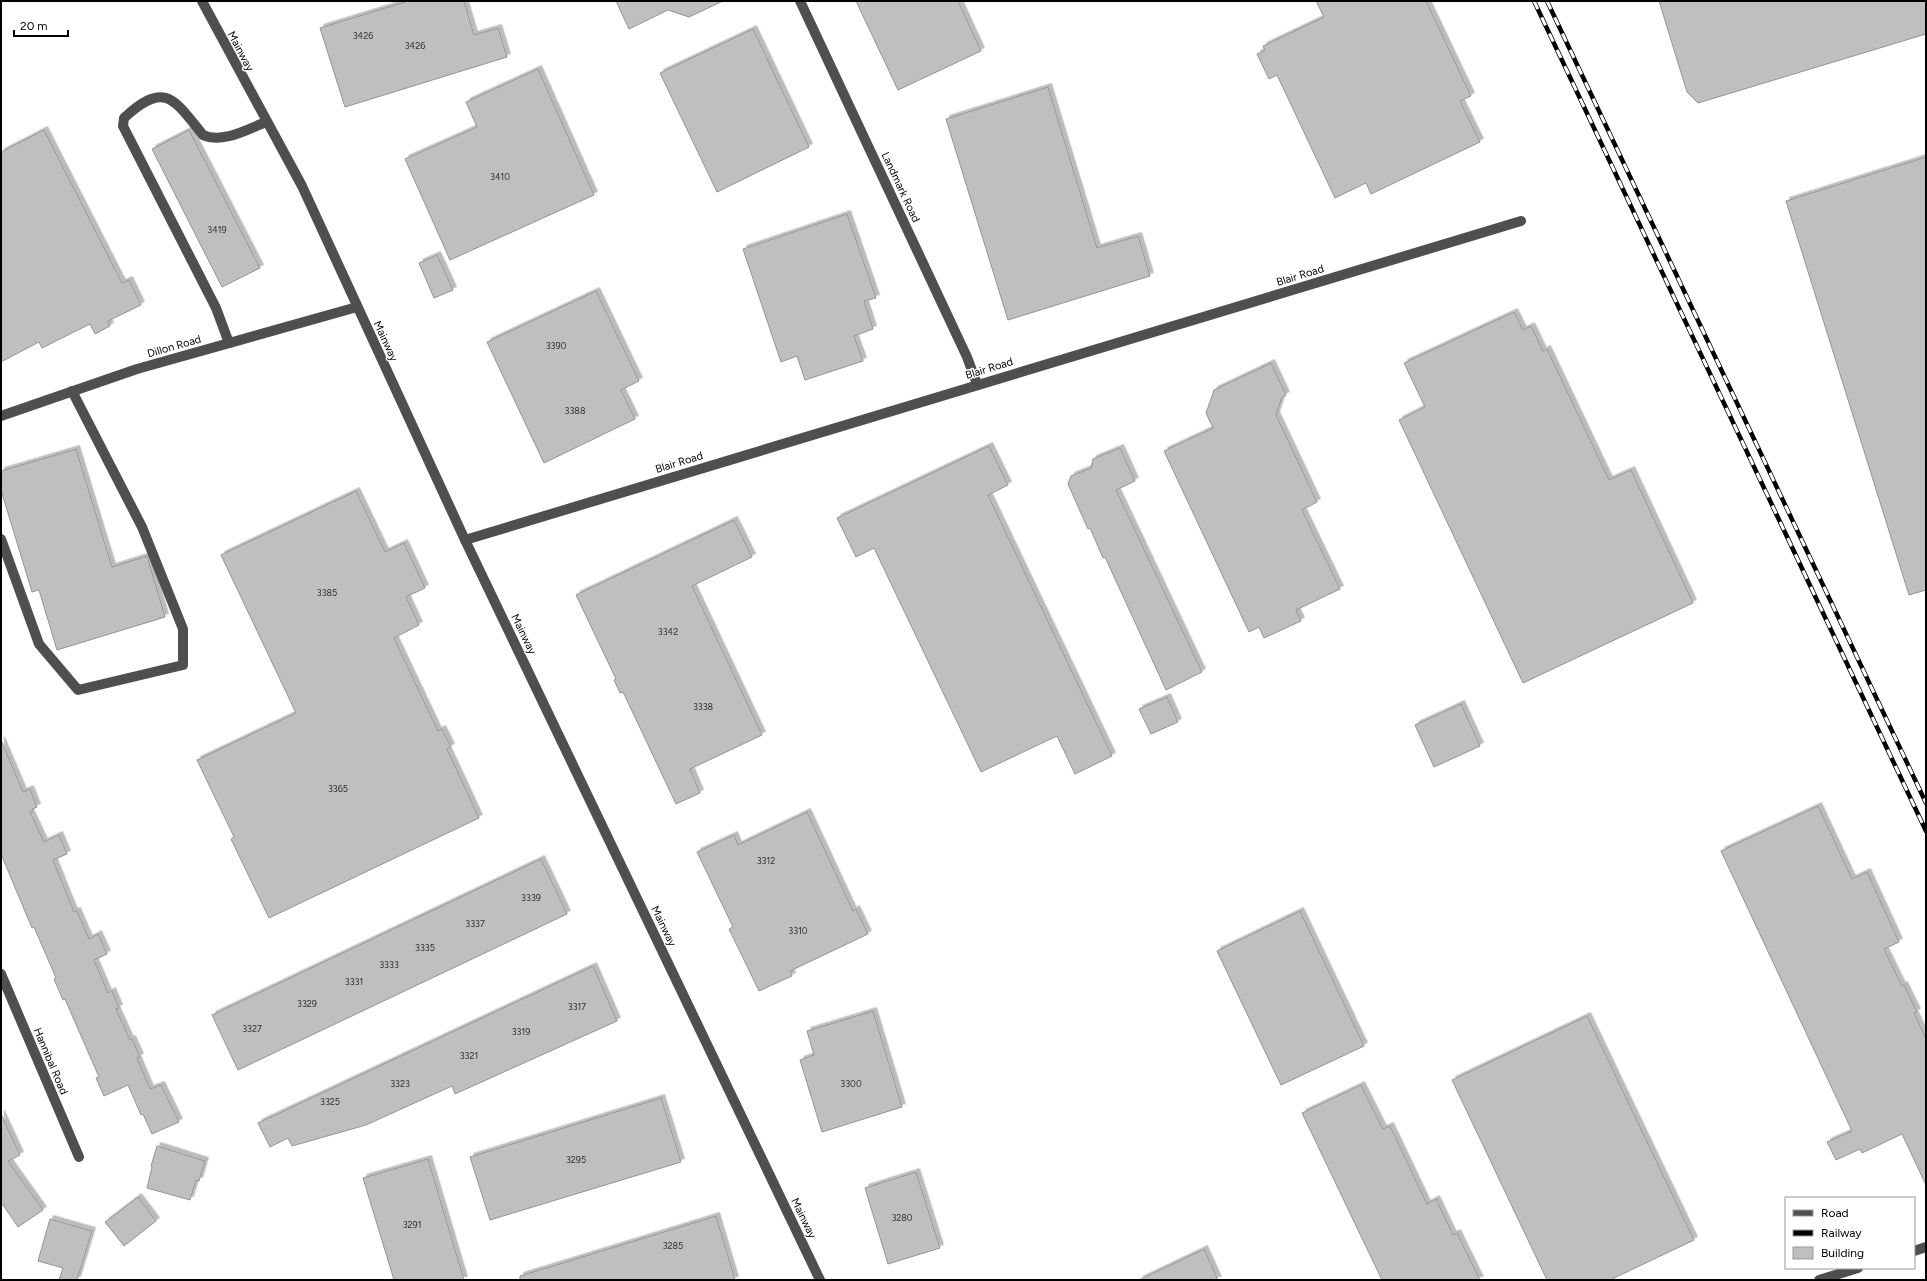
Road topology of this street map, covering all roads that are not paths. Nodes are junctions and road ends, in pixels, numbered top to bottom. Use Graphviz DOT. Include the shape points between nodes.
graph roads {
  1 [pos="202,1"];
  2 [pos="800,1"];
  3 [pos="266,122"];
  4 [pos="1521,221"];
  5 [pos="356,308"];
  6 [pos="229,343"];
  7 [pos="977,384"];
  8 [pos="72,391"];
  9 [pos="1,416"];
  10 [pos="1,539"];
  11 [pos="465,540"];
  12 [pos="1,974"];
  13 [pos="79,1157"];
  14 [pos="1926,1247"];
  15 [pos="1915,1251"];
  16 [pos="1855,1269"];
  17 [pos="820,1280"];
  18 [pos="1819,1280"];
  1 -- 3 [label="street, Mainway"];
  2 -- 7 [label="street, Landmark Road" via="967,357"];
  3 -- 5 [label="street, Mainway" via="302,186"];
  3 -- 6 [label="street" via="233,134 209,138 203,135 179,105 161,97 149,98 124,118 123,126 216,308"];
  4 -- 7 [label="street, Blair Road"];
  5 -- 6 [label="street, Dillon Road"];
  5 -- 11 [label="street, Mainway"];
  6 -- 8 [label="street, Dillon Road" via="137,369"];
  7 -- 11 [label="street, Blair Road"];
  8 -- 9 [label="street, Dillon Road"];
  8 -- 10 [label="street" via="142,527 182,629 183,665 78,690 39,644"];
  11 -- 17 [label="street, Mainway"];
  12 -- 13 [label="street, Hannibal Road"];
  14 -- 15 [label="street"];
  16 -- 18 [label="street"];
}
